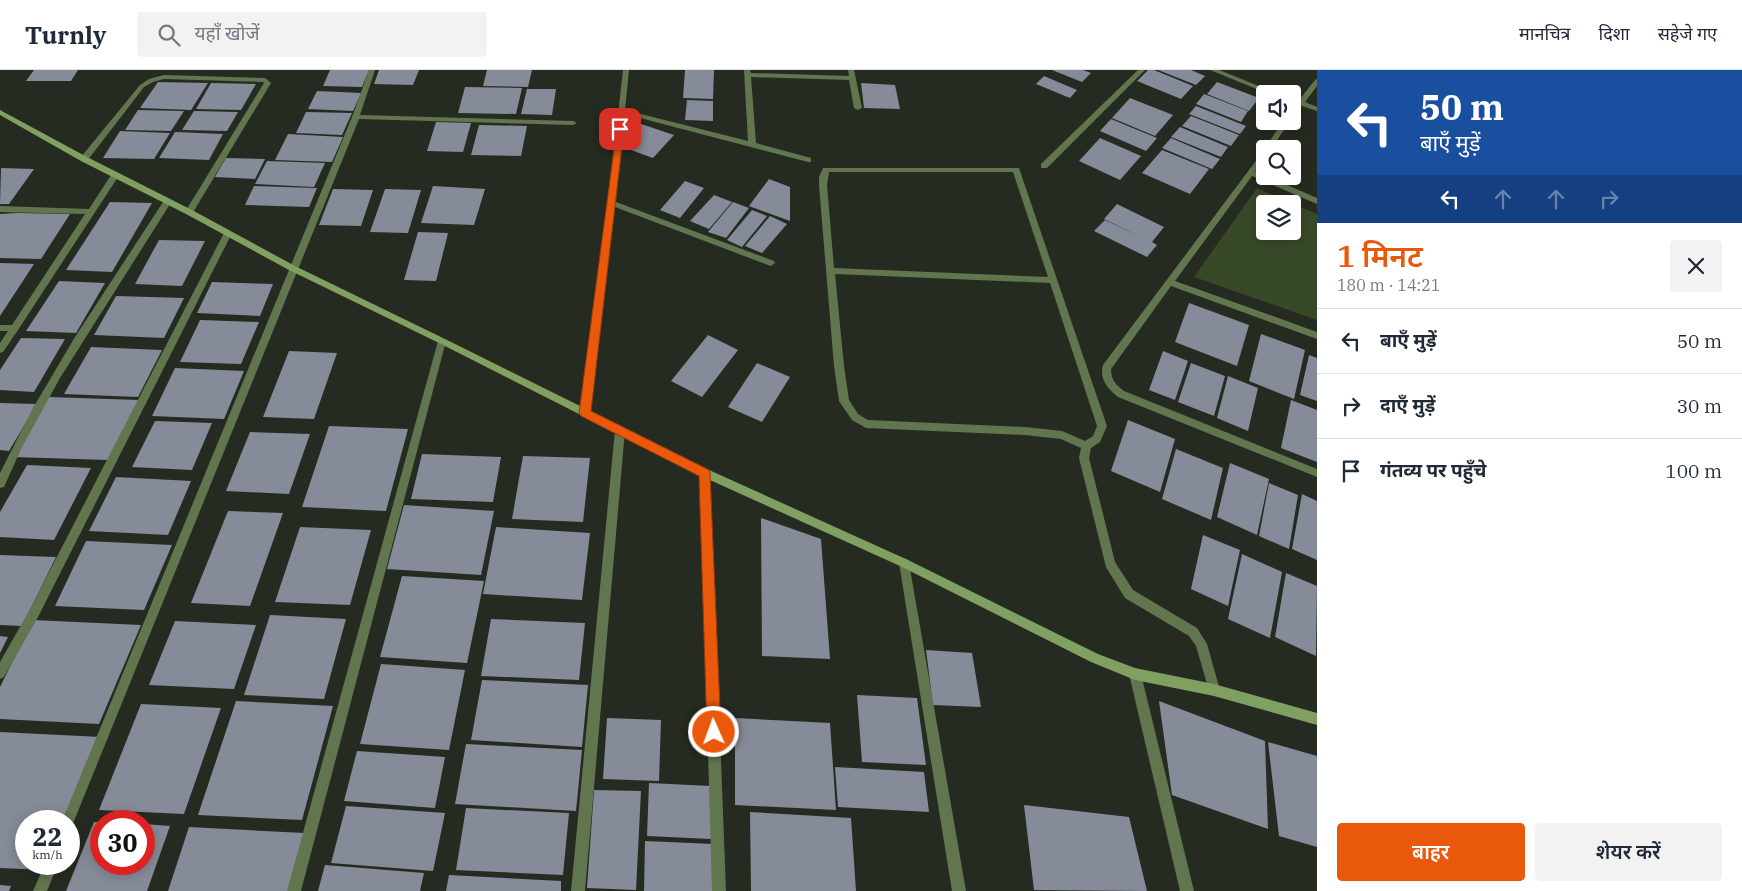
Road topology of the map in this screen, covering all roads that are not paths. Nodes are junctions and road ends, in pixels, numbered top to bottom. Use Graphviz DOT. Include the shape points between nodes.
graph roads {
  1 [pos="372,70"];
  2 [pos="626,70"];
  3 [pos="1142,70"];
  4 [pos="1213,70"];
  5 [pos="747,73"];
  6 [pos="852,74"];
  7 [pos="1317,81"];
  8 [pos="1256,86"];
  9 [pos="1301,102"];
  10 [pos="1301,103"];
  11 [pos="858,108"];
  12 [pos="1317,109"];
  13 [pos="622,111"];
  14 [pos="0,112"];
  15 [pos="356,117"];
  16 [pos="573,123"];
  17 [pos="752,144"];
  18 [pos="84,159"];
  19 [pos="808,160"];
  20 [pos="1256,164"];
  21 [pos="1044,166"];
  22 [pos="1250,172"];
  23 [pos="116,174"];
  24 [pos="168,201"];
  25 [pos="1317,201"];
  26 [pos="612,203"];
  27 [pos="0,209"];
  28 [pos="92,212"];
  29 [pos="189,212"];
  30 [pos="228,233"];
  31 [pos="771,264"];
  32 [pos="292,268"];
  33 [pos="830,271"];
  34 [pos="1053,280"];
  35 [pos="1169,282"];
  36 [pos="0,328"];
  37 [pos="15,328"];
  38 [pos="1317,336"];
  39 [pos="442,341"];
  40 [pos="0,350"];
  41 [pos="585,413"];
  42 [pos="620,430"];
  43 [pos="1086,446"];
  44 [pos="705,473"];
  45 [pos="1317,473"];
  46 [pos="0,484"];
  47 [pos="904,563"];
  48 [pos="0,673"];
  49 [pos="1135,674"];
  50 [pos="1214,690"];
  51 [pos="1317,719"];
  52 [pos="72,810"];
  53 [pos="47,875"];
  54 [pos="40,891"];
  55 [pos="294,891"];
  56 [pos="578,891"];
  57 [pos="720,891"];
  58 [pos="959,891"];
  59 [pos="1187,891"];
  1 -- 15 [label="street"];
  2 -- 13 [label="street"];
  3 -- 21 [label="street"];
  4 -- 8 [label="street"];
  5 -- 6 [label="street"];
  5 -- 17 [label="street"];
  6 -- 11 [label="street"];
  7 -- 9 [label="street"];
  10 -- 12 [label="street"];
  13 -- 17 [label="street"];
  13 -- 26 [label="street"];
  14 -- 18 [label="street"];
  15 -- 16 [label="street"];
  15 -- 32 [label="street"];
  17 -- 19 [label="street"];
  18 -- 23 [label="street"];
  18 -- 29 [label="street" via="150,80 164,76 265,80 268,83 265,89"];
  20 -- 22 [label="street"];
  22 -- 25 [label="street"];
  22 -- 35 [label="street"];
  23 -- 24 [label="street"];
  23 -- 28 [label="street"];
  24 -- 29 [label="street"];
  24 -- 46 [label="street" via="44,395"];
  26 -- 31 [label="street"];
  26 -- 41 [label="street"];
  27 -- 28 [label="street"];
  28 -- 37 [label="street"];
  29 -- 30 [label="street"];
  30 -- 32 [label="street"];
  30 -- 48 [label="street" via="33,615"];
  32 -- 39 [label="street"];
  32 -- 52 [label="street"];
  33 -- 34 [label="street"];
  33 -- 34 [label="street" via="822,185 826,170 1016,170"];
  33 -- 43 [label="street" via="844,401 855,417 866,424 1062,435"];
  34 -- 43 [label="street" via="1102,426 1097,439"];
  35 -- 38 [label="street"];
  35 -- 45 [label="street" via="1106,368 1109,384 1121,394"];
  36 -- 37 [label="street"];
  37 -- 40 [label="street"];
  39 -- 41 [label="street"];
  39 -- 55 [label="street"];
  41 -- 42 [label="street"];
  42 -- 44 [label="street"];
  42 -- 56 [label="street"];
  43 -- 50 [label="street" via="1084,458 1110,564 1129,594 1193,632 1201,644"];
  44 -- 47 [label="street"];
  44 -- 57 [label="street"];
  47 -- 49 [label="street" via="1095,658"];
  47 -- 58 [label="street"];
  49 -- 50 [label="street"];
  49 -- 59 [label="street"];
  50 -- 51 [label="street"];
  53 -- 54 [label="street"];
}
